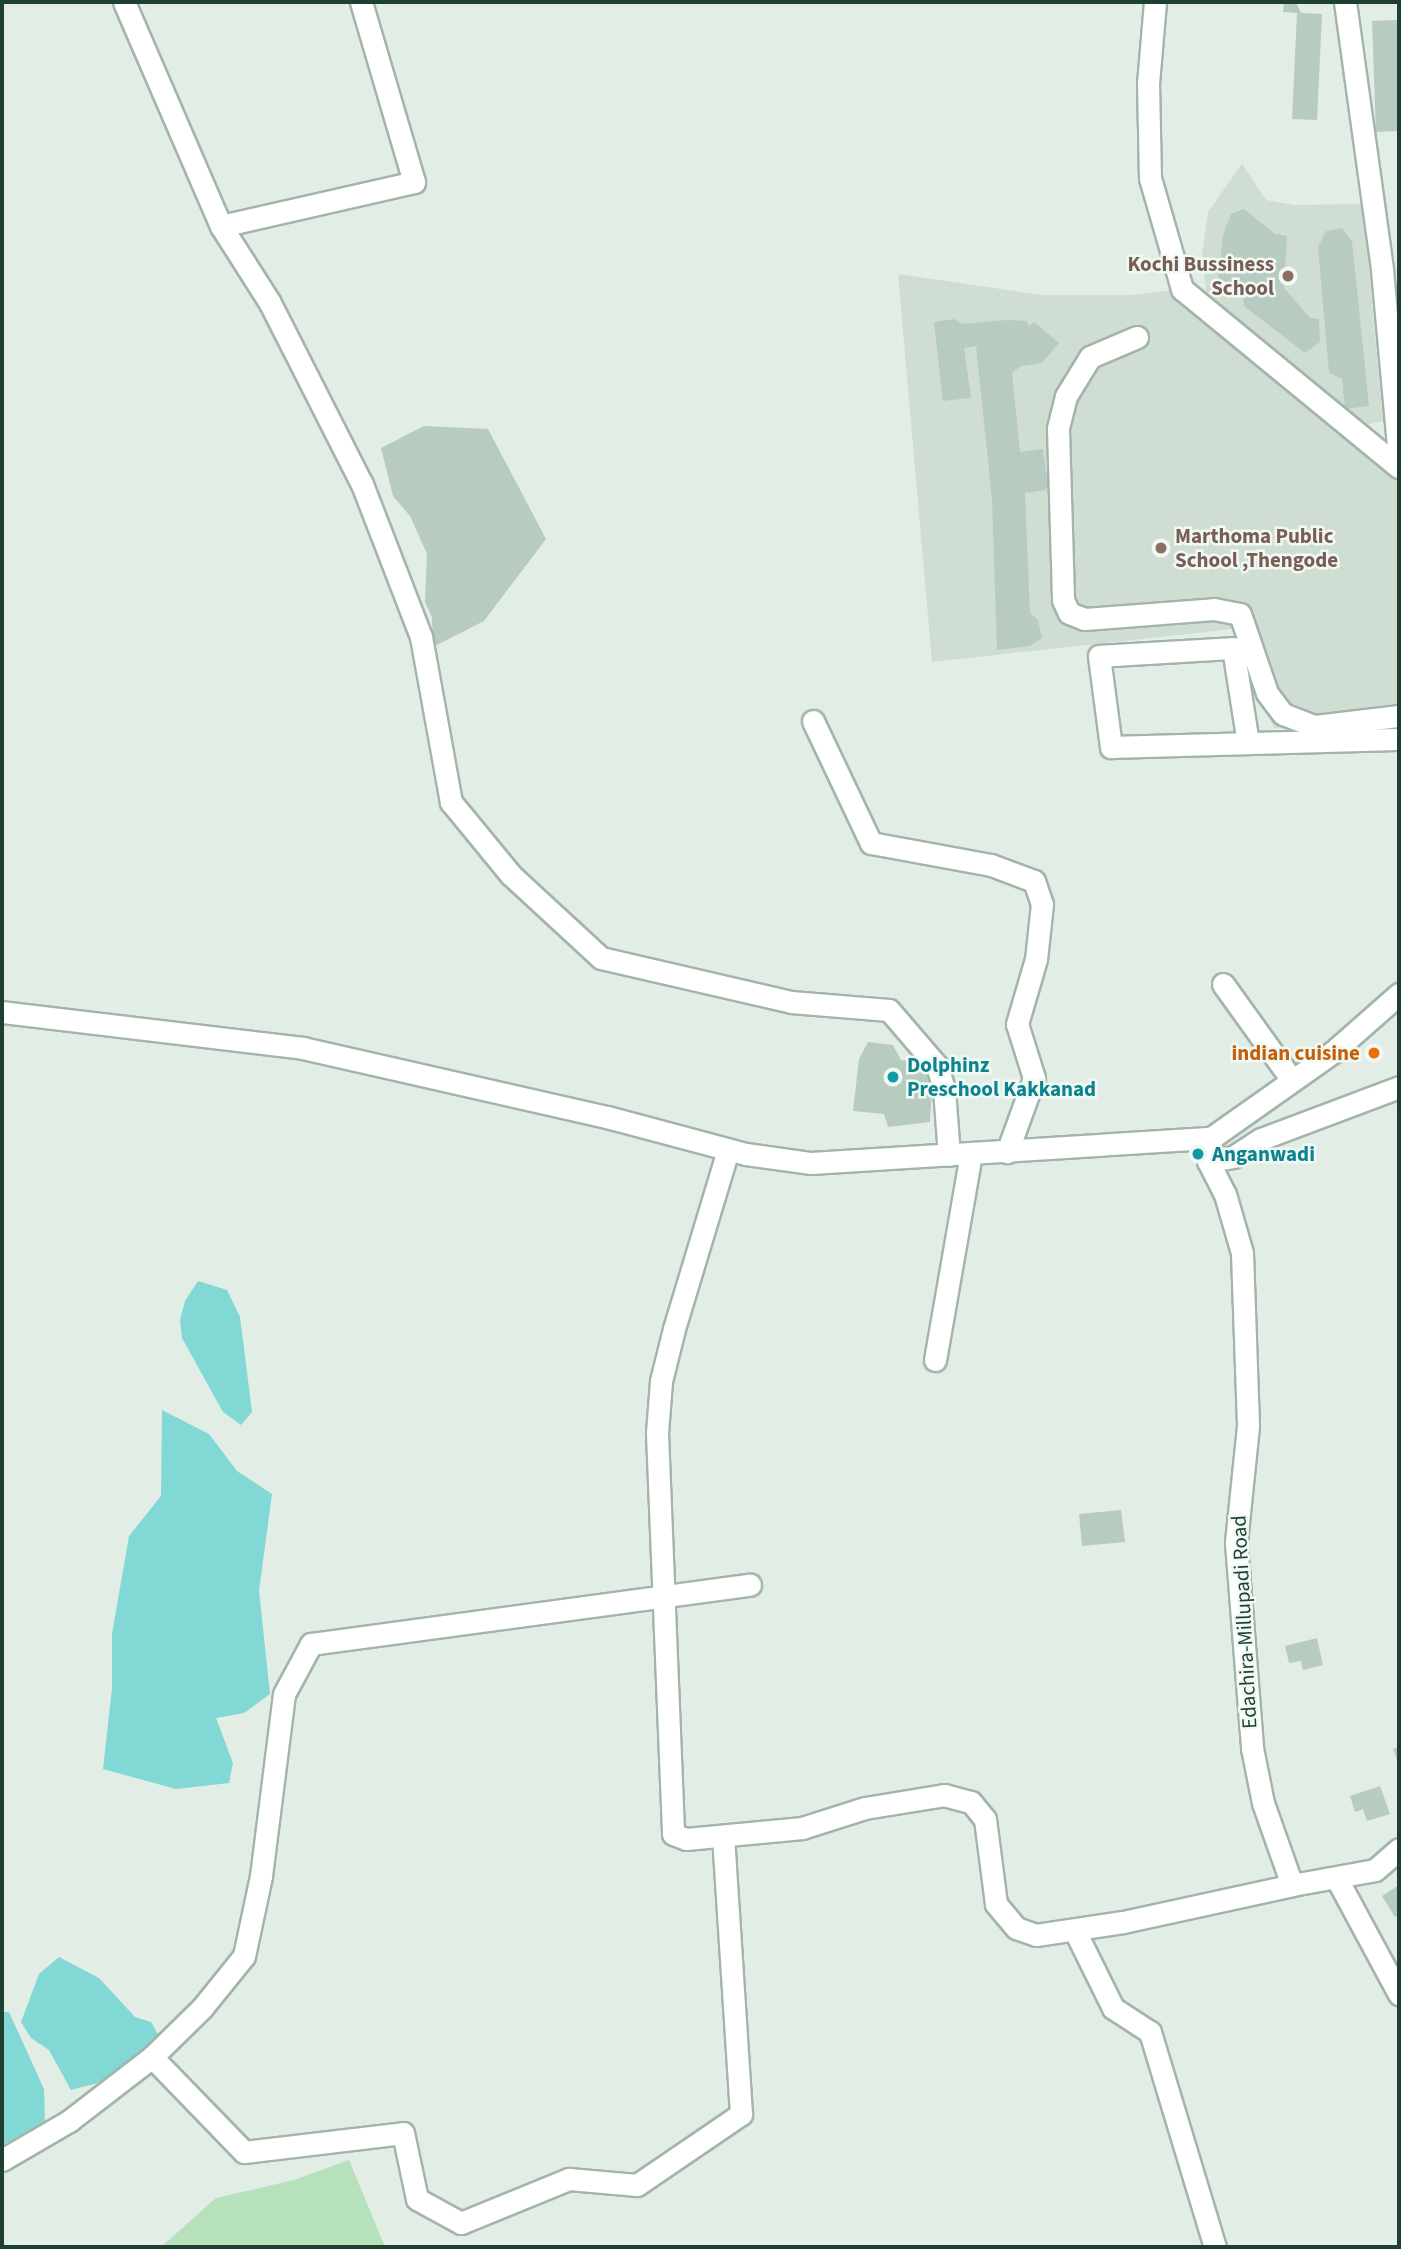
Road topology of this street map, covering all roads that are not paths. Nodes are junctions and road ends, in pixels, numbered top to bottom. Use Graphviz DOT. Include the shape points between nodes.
graph roads {
  1 [pos="124,2"];
  2 [pos="362,2"];
  3 [pos="1155,2"];
  4 [pos="1345,2"];
  5 [pos="221,226"];
  6 [pos="1137,337"];
  7 [pos="1399,458"];
  8 [pos="1399,467"];
  9 [pos="1399,716"];
  10 [pos="813,721"];
  11 [pos="1399,739"];
  12 [pos="1248,743"];
  13 [pos="1223,984"];
  14 [pos="1399,994"];
  15 [pos="2,1012"];
  16 [pos="1292,1080"];
  17 [pos="1399,1087"];
  18 [pos="1211,1138"];
  19 [pos="729,1150"];
  20 [pos="1007,1152"];
  21 [pos="971,1153"];
  22 [pos="949,1155"];
  23 [pos="1208,1161"];
  24 [pos="935,1360"];
  25 [pos="750,1586"];
  26 [pos="662,1600"];
  27 [pos="723,1837"];
  28 [pos="1399,1849"];
  29 [pos="1337,1879"];
  30 [pos="1292,1885"];
  31 [pos="1075,1931"];
  32 [pos="1399,1994"];
  33 [pos="152,2057"];
  34 [pos="2,2160"];
  35 [pos="1215,2247"];
  1 -- 5 [label="street"];
  2 -- 5 [label="street" via="414,182"];
  3 -- 8 [label="street" via="1148,83 1150,178 1182,289"];
  4 -- 7 [label="street" via="1382,270"];
  5 -- 22 [label="street" via="270,303 362,484 421,636 451,802 510,875 601,958 791,1002 889,1010 937,1066 944,1089"];
  6 -- 9 [label="street" via="1090,357 1063,405 1058,429 1063,600 1069,613 1085,619 1214,609 1240,614 1267,694 1283,714 1315,726"];
  10 -- 20 [label="street" via="871,843 991,865 1034,881 1042,904 1036,959 1017,1024 1034,1078"];
  11 -- 12 [label="street"];
  12 -- 12 [label="street" via="1111,747 1099,656 1233,648"];
  13 -- 16 [label="street"];
  14 -- 16 [label="street" via="1333,1052"];
  15 -- 19 [label="street" via="303,1048 607,1117"];
  16 -- 18 [label="street"];
  17 -- 23 [label="street" via="1261,1139 1233,1157"];
  18 -- 20 [label="street"];
  18 -- 23 [label="street"];
  19 -- 22 [label="street" via="811,1163"];
  19 -- 26 [label="street" via="661,1381 657,1433"];
  20 -- 21 [label="street"];
  21 -- 22 [label="street"];
  21 -- 24 [label="street"];
  23 -- 30 [label="street, Edachira-Millupadi Road" via="1225,1194 1242,1253 1248,1426 1235,1517 1252,1748 1263,1803"];
  25 -- 26 [label="street"];
  26 -- 27 [label="street" via="673,1834 686,1839"];
  26 -- 33 [label="street" via="311,1644 284,1694 261,1876 244,1956 202,2008"];
  27 -- 31 [label="street" via="802,1828 907,1799 944,1795 971,1802 985,1819 996,1903 1016,1928 1036,1935"];
  27 -- 33 [label="street" via="741,2114 638,2185 569,2179 461,2223 417,2199 403,2133 244,2152"];
  28 -- 29 [label="street" via="1375,1870"];
  29 -- 30 [label="street"];
  29 -- 32 [label="street"];
  30 -- 31 [label="street"];
  31 -- 35 [label="street" via="1113,2007 1150,2032"];
  33 -- 34 [label="street" via="69,2121"];
}
